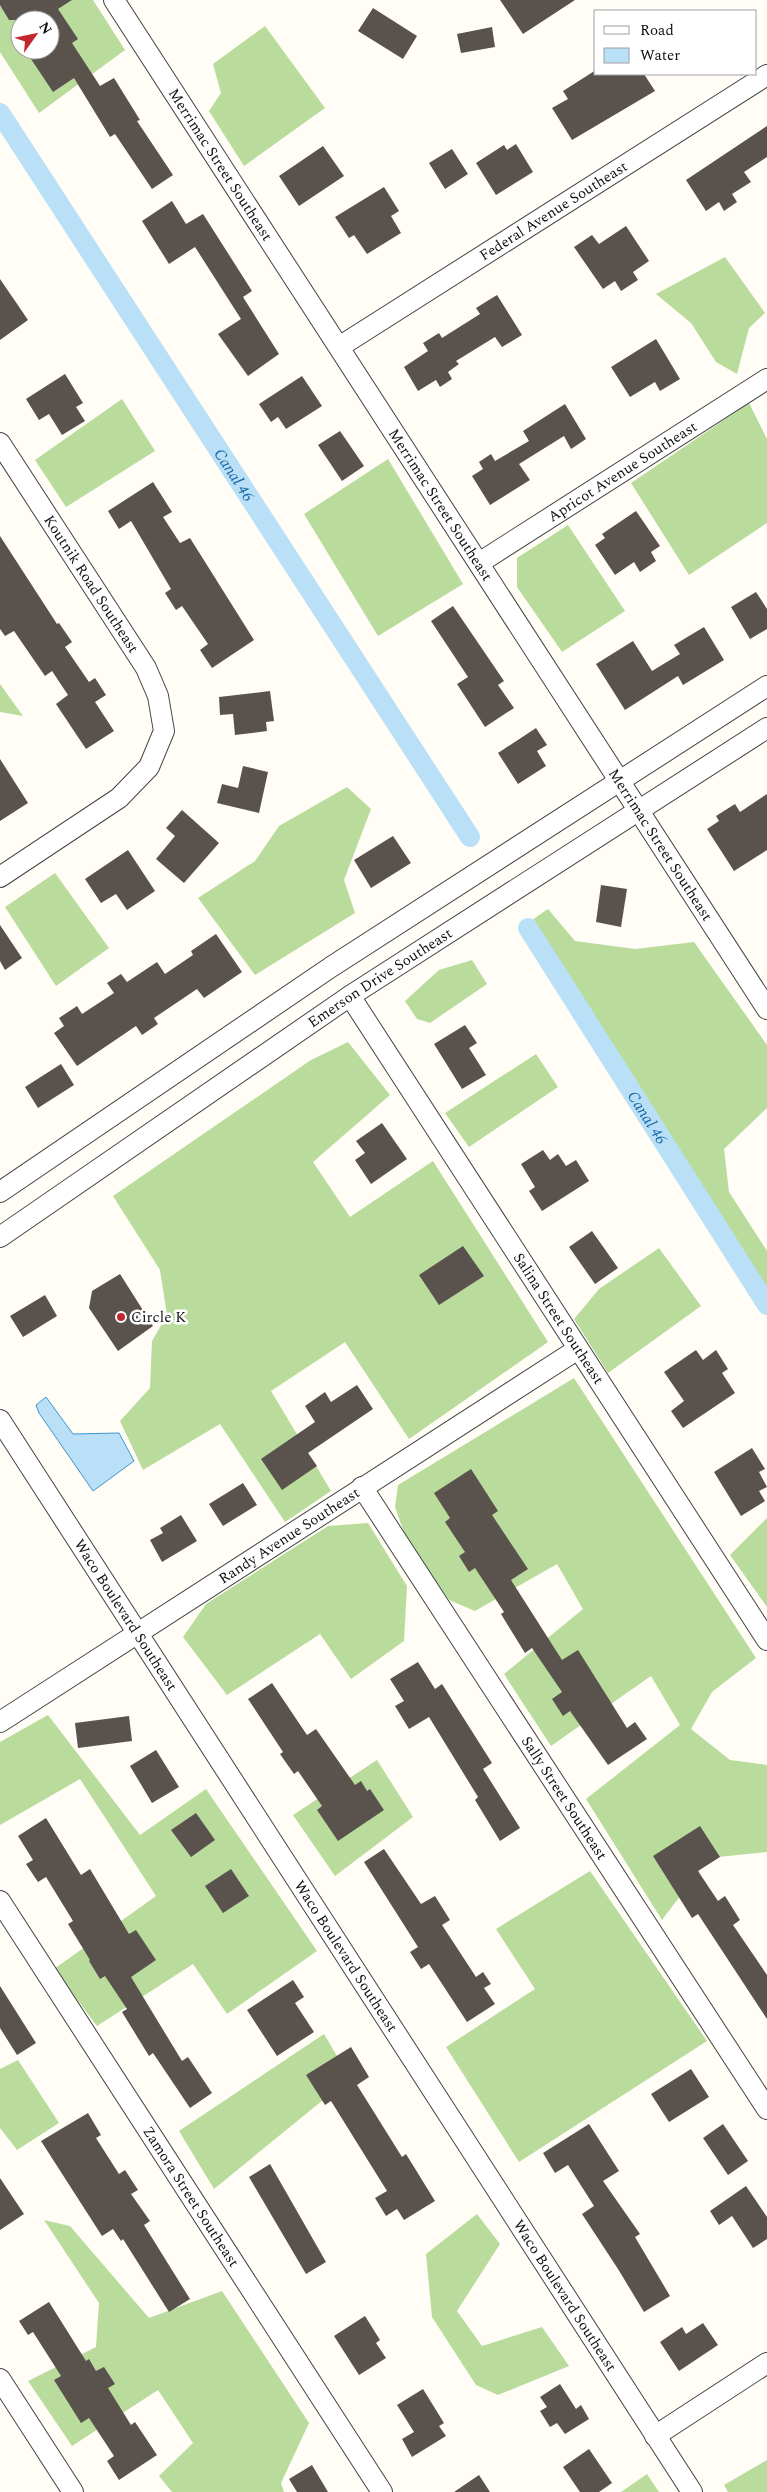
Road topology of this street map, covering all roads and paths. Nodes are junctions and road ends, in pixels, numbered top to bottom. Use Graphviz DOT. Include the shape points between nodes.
graph roads {
  1 [pos="114,0"];
  2 [pos="767,75"];
  3 [pos="339,347"];
  4 [pos="767,379"];
  5 [pos="0,443"];
  6 [pos="479,564"];
  7 [pos="767,686"];
  8 [pos="767,728"];
  9 [pos="618,781"];
  10 [pos="637,810"];
  11 [pos="0,877"];
  12 [pos="350,996"];
  13 [pos="767,1009"];
  14 [pos="0,1192"];
  15 [pos="0,1237"];
  16 [pos="578,1349"];
  17 [pos="0,1420"];
  18 [pos="362,1487"];
  19 [pos="137,1634"];
  20 [pos="767,1640"];
  21 [pos="0,1722"];
  22 [pos="0,1901"];
  23 [pos="767,2109"];
  24 [pos="767,2363"];
  25 [pos="0,2379"];
  26 [pos="656,2436"];
  27 [pos="73,2492"];
  28 [pos="382,2492"];
  29 [pos="692,2492"];
  1 -- 3 [label="street, Merrimac Street Southeast"];
  2 -- 3 [label="street, Federal Avenue Southeast"];
  3 -- 6 [label="street, Merrimac Street Southeast"];
  4 -- 6 [label="street, Apricot Avenue Southeast"];
  5 -- 11 [label="street, Koutnik Road Southeast" via="146,668 158,696 164,732 149,767 119,798"];
  6 -- 9 [label="street, Merrimac Street Southeast"];
  7 -- 9 [label="street"];
  8 -- 10 [label="street, Emerson Drive Southeast"];
  9 -- 10 [label="street, Merrimac Street Southeast"];
  9 -- 14 [label="street" via="323,972"];
  10 -- 12 [label="street, Emerson Drive Southeast"];
  10 -- 13 [label="street, Merrimac Street Southeast"];
  12 -- 15 [label="street, Emerson Drive Southeast"];
  12 -- 16 [label="street, Salina Street Southeast"];
  16 -- 18 [label="street, Randy Avenue Southeast"];
  16 -- 20 [label="street, Salina Street Southeast"];
  17 -- 19 [label="street, Waco Boulevard Southeast"];
  18 -- 19 [label="street, Randy Avenue Southeast"];
  18 -- 23 [label="street, Sally Street Southeast"];
  19 -- 21 [label="street, Randy Avenue Southeast"];
  19 -- 26 [label="street, Waco Boulevard Southeast"];
  22 -- 28 [label="street, Zamora Street Southeast"];
  24 -- 26 [label="street"];
  25 -- 27 [label="street"];
  26 -- 29 [label="street, Waco Boulevard Southeast"];
}
